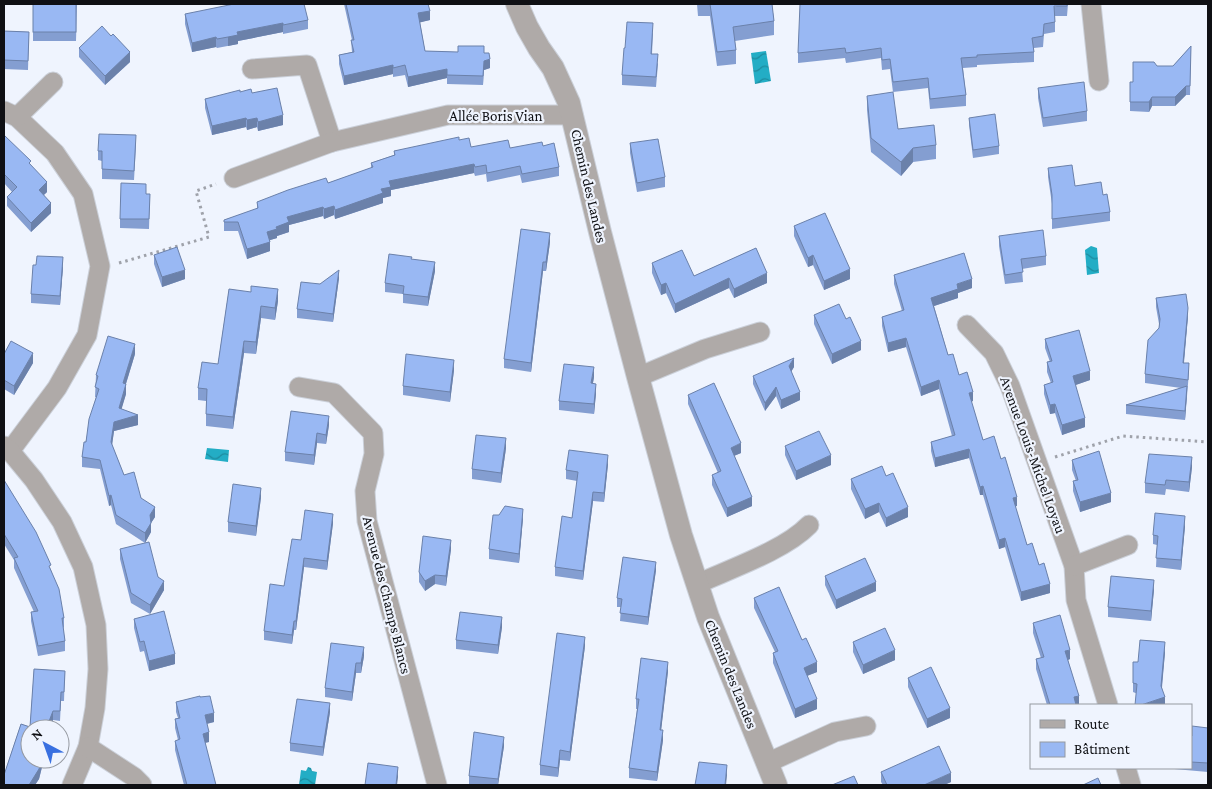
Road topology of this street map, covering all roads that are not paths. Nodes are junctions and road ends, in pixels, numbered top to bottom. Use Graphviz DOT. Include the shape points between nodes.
graph roads {
  1 [pos="517,4"];
  2 [pos="1091,4"];
  3 [pos="252,69"];
  4 [pos="1099,81"];
  5 [pos="53,82"];
  6 [pos="10,114"];
  7 [pos="573,115"];
  8 [pos="332,142"];
  9 [pos="234,178"];
  10 [pos="967,324"];
  11 [pos="760,332"];
  12 [pos="638,378"];
  13 [pos="299,387"];
  14 [pos="7,449"];
  15 [pos="809,525"];
  16 [pos="1128,545"];
  17 [pos="1074,566"];
  18 [pos="697,584"];
  19 [pos="1108,704"];
  20 [pos="866,726"];
  21 [pos="88,747"];
  22 [pos="767,763"];
  23 [pos="1126,769"];
  24 [pos="72,785"];
  25 [pos="142,785"];
  26 [pos="437,785"];
  27 [pos="776,785"];
  28 [pos="1131,785"];
  1 -- 7 [label="street, Chemin des Landes" via="527,27 553,68"];
  2 -- 4 [label="street"];
  3 -- 8 [label="street" via="307,65"];
  5 -- 6 [label="street"];
  6 -- 14 [label="street" via="55,153 83,194 100,266 87,335 57,388"];
  7 -- 8 [label="street, Allée Boris Vian" via="448,115"];
  7 -- 12 [label="street, Chemin des Landes"];
  8 -- 9 [label="street, Allée Boris Vian"];
  10 -- 17 [label="street, Avenue Louis-Michel Loyau" via="994,353 1010,386"];
  11 -- 12 [label="street" via="705,348"];
  12 -- 18 [label="street, Chemin des Landes"];
  13 -- 26 [label="street, Avenue des Champs Blancs" via="334,393 373,433 374,454 365,491 367,521"];
  14 -- 21 [label="street" via="34,480 62,522 83,567 96,626 98,669"];
  15 -- 18 [label="street" via="780,546"];
  16 -- 17 [label="street"];
  17 -- 19 [label="street, Avenue Louis-Michel Loyau" via="1076,600"];
  18 -- 22 [label="street, Chemin des Landes"];
  20 -- 22 [label="street" via="835,732"];
  21 -- 24 [label="street"];
  21 -- 25 [label="street"];
  22 -- 27 [label="street, Chemin des Landes"];
  23 -- 28 [label="street"];
}
